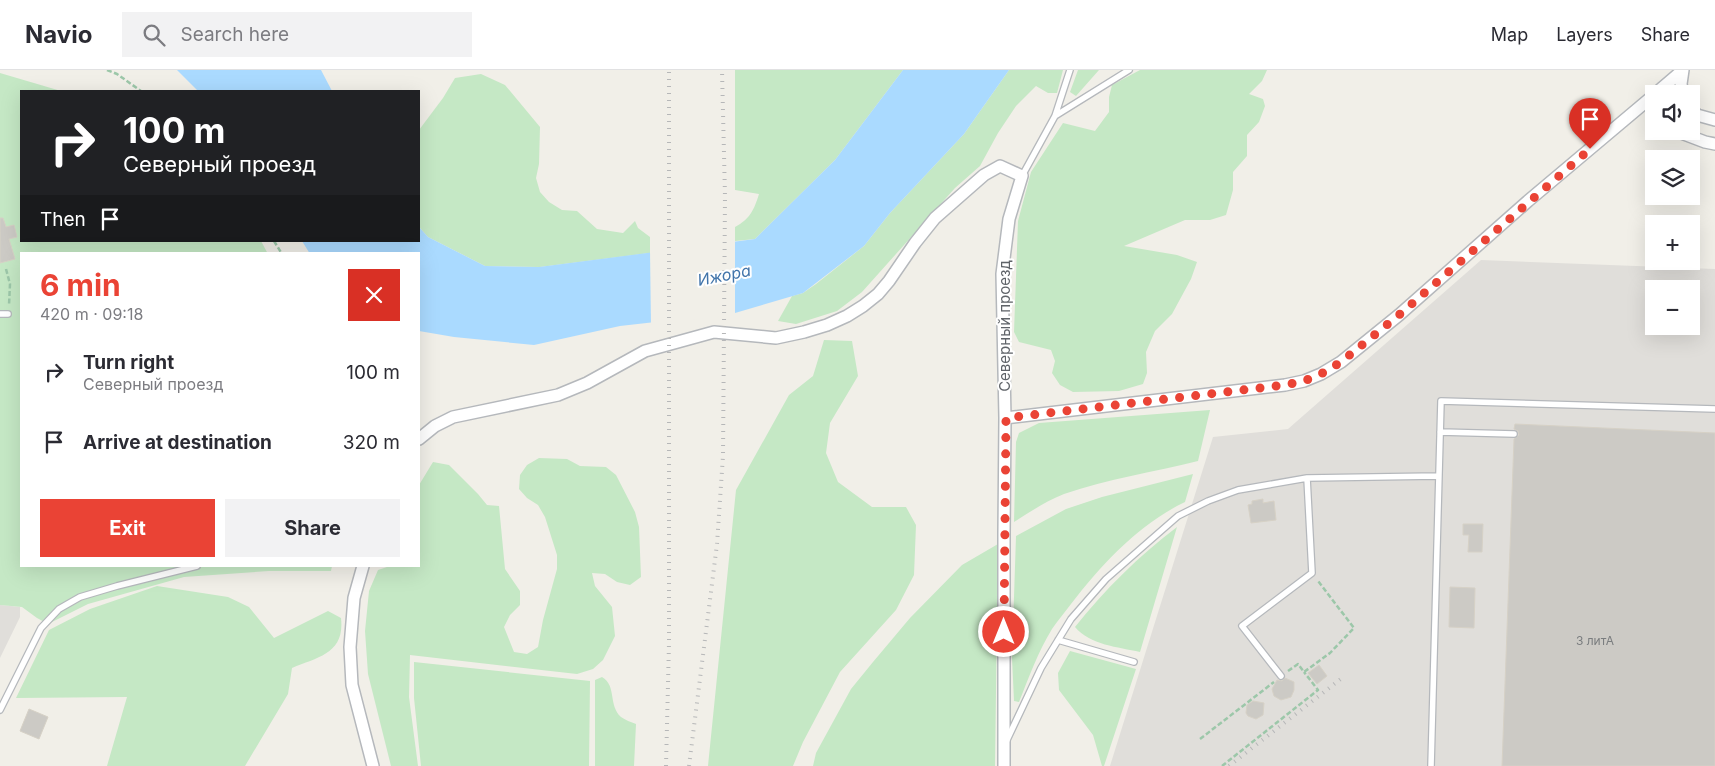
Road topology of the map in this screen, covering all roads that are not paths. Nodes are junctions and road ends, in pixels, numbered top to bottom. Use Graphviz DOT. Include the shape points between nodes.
graph roads {
  1 [pos="1070,70"];
  2 [pos="1129,70"];
  3 [pos="1683,70"];
  4 [pos="1666,84"];
  5 [pos="1681,85"];
  6 [pos="1645,106"];
  7 [pos="1055,116"];
  8 [pos="1700,116"];
  9 [pos="1715,120"];
  10 [pos="1700,140"];
  11 [pos="1715,144"];
  12 [pos="1022,176"];
  13 [pos="0,314"];
  14 [pos="8,314"];
  15 [pos="1715,409"];
  16 [pos="1006,418"];
  17 [pos="1440,432"];
  18 [pos="1514,434"];
  19 [pos="420,438"];
  20 [pos="1438,476"];
  21 [pos="1307,478"];
  22 [pos="193,567"];
  23 [pos="363,567"];
  24 [pos="1058,640"];
  25 [pos="1134,662"];
  26 [pos="1281,676"];
  27 [pos="0,710"];
  28 [pos="1004,746"];
  29 [pos="373,766"];
  30 [pos="1004,766"];
  31 [pos="1431,766"];
  1 -- 7 [label="lane"];
  2 -- 7 [label="lane"];
  3 -- 4 [label="street"];
  3 -- 5 [label="street"];
  6 -- 16 [label="street" via="1528,201 1399,315 1321,374 1285,385"];
  7 -- 12 [label="lane"];
  8 -- 9 [label="street"];
  10 -- 11 [label="street"];
  12 -- 16 [label="street, Северный проезд" via="1009,219 1002,274"];
  12 -- 19 [label="street" via="1000,166 984,175 935,218 878,294 828,325 776,338 714,332 645,350 558,396 453,417"];
  13 -- 14 [label="lane"];
  15 -- 17 [label="lane" via="1441,401"];
  16 -- 28 [label="street, Северный проезд"];
  17 -- 18 [label="lane"];
  17 -- 20 [label="lane"];
  20 -- 21 [label="lane"];
  20 -- 31 [label="lane"];
  21 -- 24 [label="lane" via="1238,490 1178,516 1106,579 1071,619"];
  21 -- 26 [label="lane" via="1312,573 1242,626"];
  22 -- 27 [label="lane" via="89,595 58,609 41,628"];
  23 -- 29 [label="street" via="354,598 350,647 352,684"];
  24 -- 25 [label="lane"];
  24 -- 28 [label="lane"];
  28 -- 30 [label="street, Северный проезд"];
}
